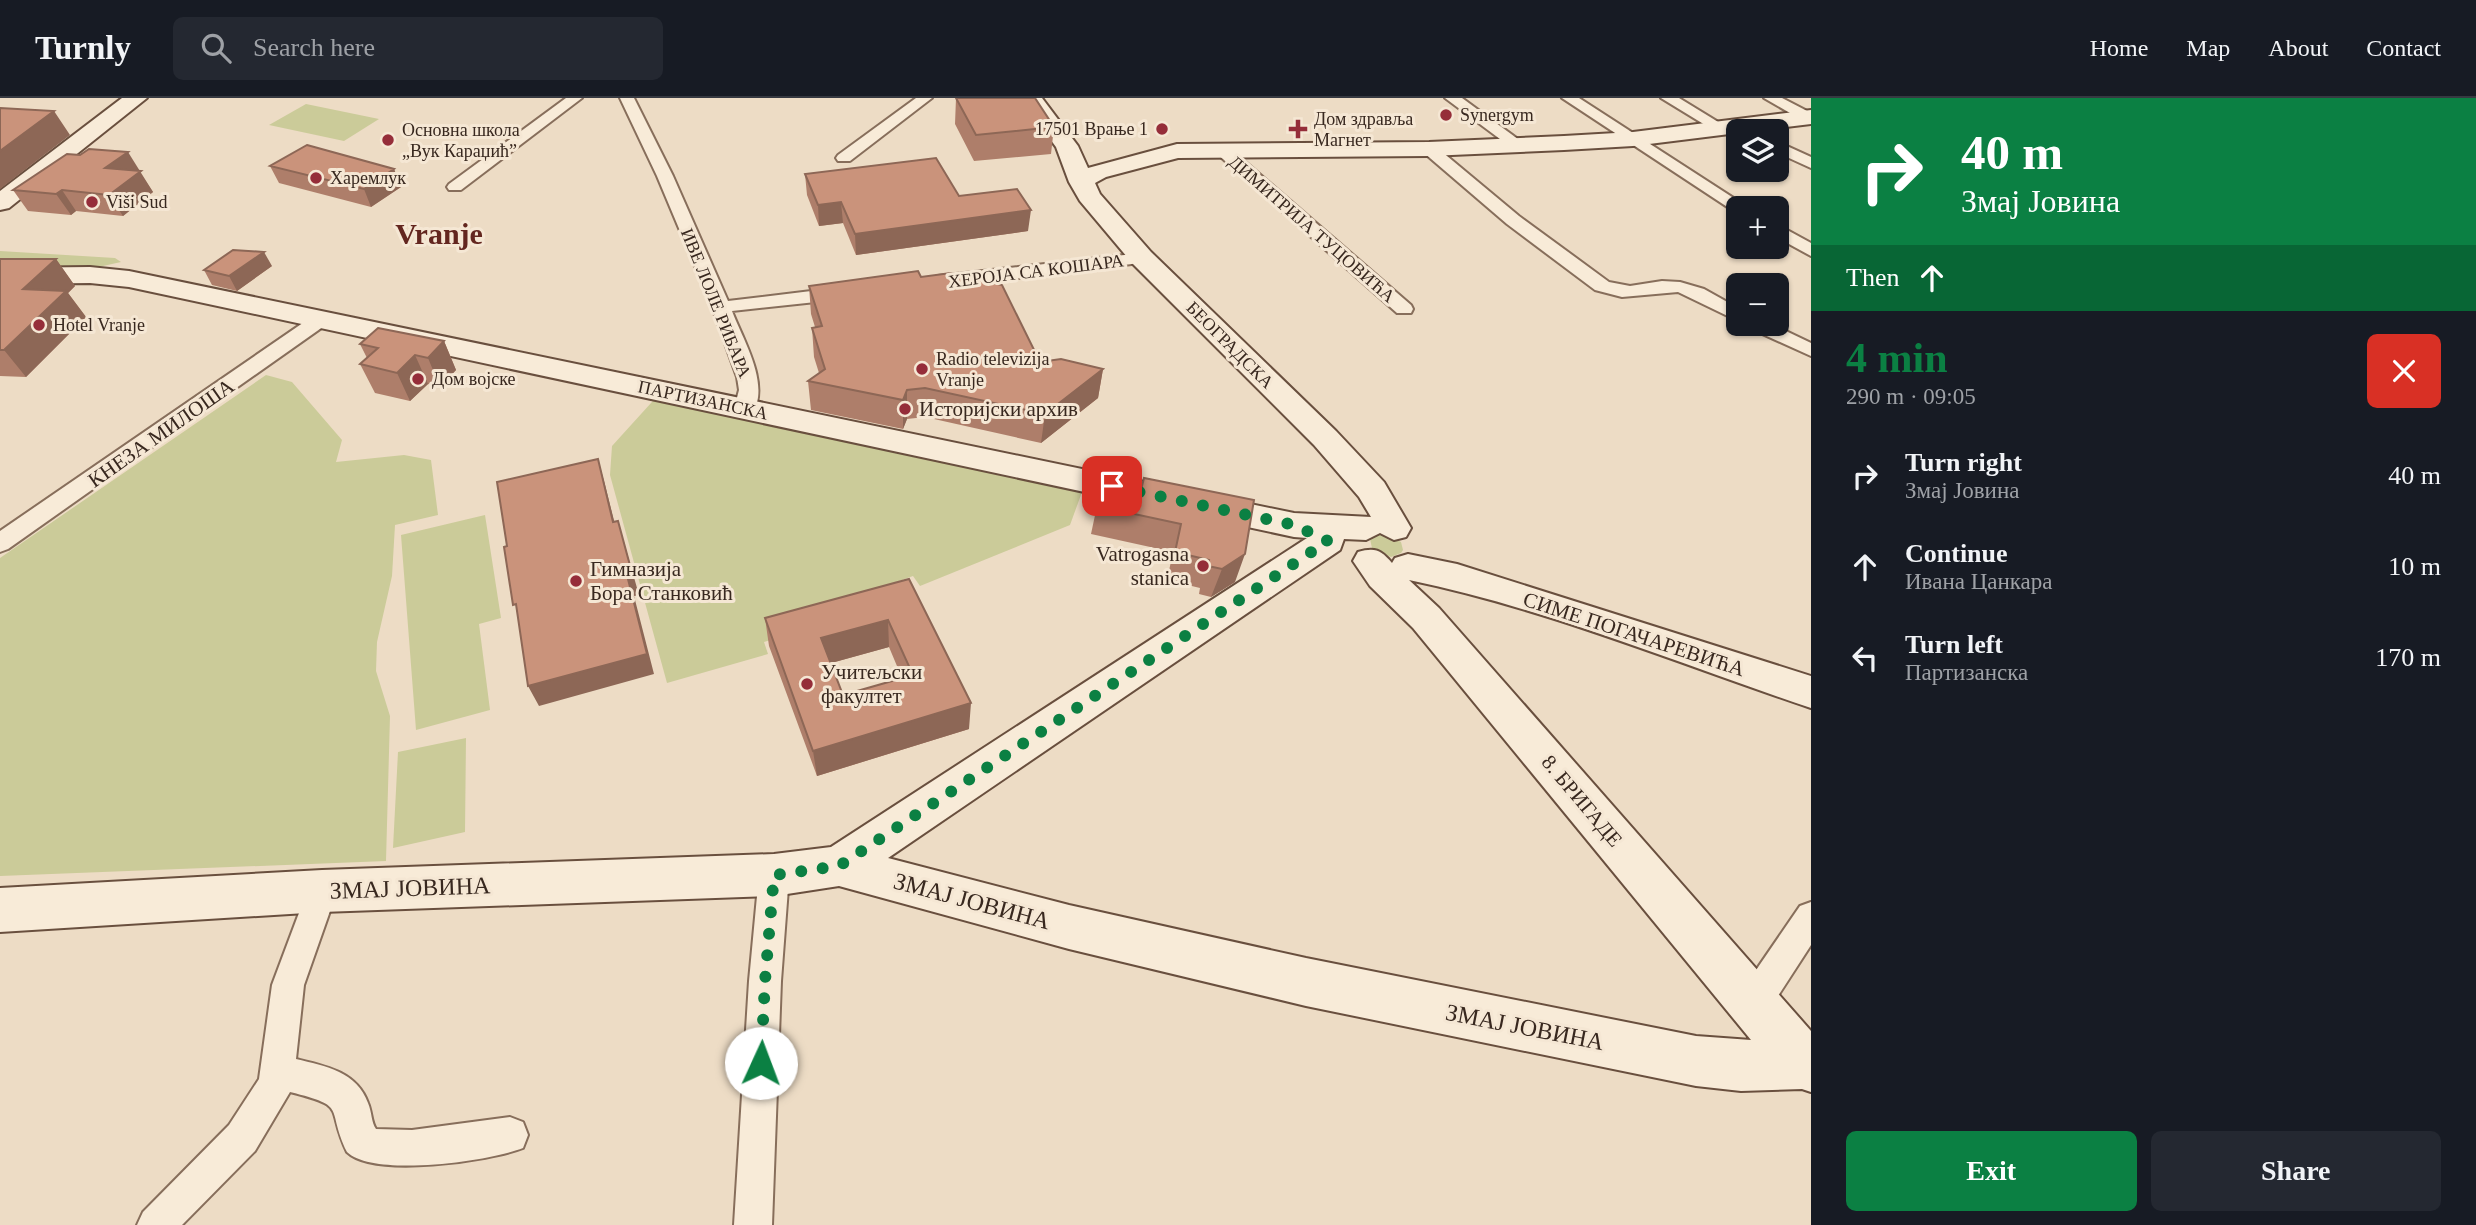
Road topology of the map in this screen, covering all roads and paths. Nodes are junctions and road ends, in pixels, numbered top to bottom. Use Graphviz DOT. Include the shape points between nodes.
graph roads {
  1 [pos="136,98"];
  2 [pos="575,98"];
  3 [pos="627,98"];
  4 [pos="925,98"];
  5 [pos="1031,98"];
  6 [pos="1049,98"];
  7 [pos="1452,98"];
  8 [pos="1569,98"];
  9 [pos="1668,98"];
  10 [pos="1771,98"];
  11 [pos="1809,117"];
  12 [pos="1789,120"];
  13 [pos="1726,125"];
  14 [pos="1726,130"];
  15 [pos="1633,139"];
  16 [pos="1518,145"];
  17 [pos="1221,149"];
  18 [pos="1429,149"];
  19 [pos="1789,152"];
  20 [pos="844,158"];
  21 [pos="1135,162"];
  22 [pos="1811,163"];
  23 [pos="1078,170"];
  24 [pos="455,187"];
  25 [pos="674,198"];
  26 [pos="1726,198"];
  27 [pos="0,203"];
  28 [pos="1789,237"];
  29 [pos="1811,251"];
  30 [pos="1142,258"];
  31 [pos="0,276"];
  32 [pos="922,284"];
  33 [pos="866,290"];
  34 [pos="721,307"];
  35 [pos="1404,309"];
  36 [pos="1726,309"];
  37 [pos="320,320"];
  38 [pos="1781,336"];
  39 [pos="1811,350"];
  40 [pos="745,409"];
  41 [pos="0,543"];
  42 [pos="1376,552"];
  43 [pos="1811,692"];
  44 [pos="839,866"];
  45 [pos="774,875"];
  46 [pos="322,891"];
  47 [pos="0,910"];
  48 [pos="1811,917"];
  49 [pos="1753,1004"];
  50 [pos="1808,1065"];
  51 [pos="279,1072"];
  52 [pos="510,1135"];
  53 [pos="156,1225"];
  54 [pos="754,1225"];
  1 -- 27 [label="street"];
  2 -- 24 [label="street"];
  3 -- 25 [label="street"];
  4 -- 20 [label="street"];
  5 -- 23 [label="street, БЕОГРАДСКА"];
  6 -- 21 [label="street" via="1089,152"];
  7 -- 16 [label="street"];
  8 -- 15 [label="street"];
  9 -- 13 [label="street"];
  10 -- 11 [label="street"];
  11 -- 12 [label="street"];
  14 -- 15 [label="street"];
  15 -- 16 [label="street"];
  15 -- 26 [label="street"];
  16 -- 18 [label="street"];
  17 -- 18 [label="street"];
  17 -- 21 [label="street" via="1177,150"];
  17 -- 35 [label="street, ДИМИТРИЈА ТУЦОВИЋА"];
  18 -- 36 [label="street" via="1602,286 1630,294 1675,286"];
  19 -- 22 [label="street"];
  21 -- 23 [label="street" via="1098,172"];
  23 -- 30 [label="street, БЕОГРАДСКА" via="1089,196"];
  25 -- 34 [label="street, ИВЕ ЛОЛЕ РИБАРА"];
  28 -- 29 [label="street"];
  30 -- 32 [label="street, ХЕРОЈА СА КОШАРА"];
  30 -- 42 [label="street, БЕОГРАДСКА" via="1372,490"];
  31 -- 37 [label="street, ПАРТИЗАНСКА" via="113,277"];
  33 -- 34 [label="street"];
  34 -- 40 [label="street, ИВЕ ЛОЛЕ РИБАРА" via="747,377"];
  37 -- 40 [label="street, ПАРТИЗАНСКА"];
  37 -- 41 [label="street, КНЕЗА МИЛОША"];
  38 -- 39 [label="street"];
  40 -- 42 [label="street, ПАРТИЗАНСКА"];
  42 -- 43 [label="street, СИМЕ ПОГАЧАРЕВИЋА"];
  42 -- 44 [label="street"];
  42 -- 49 [label="street, 8. БРИГАДЕ"];
  44 -- 45 [label="street, ЗМАЈ ЈОВИНА"];
  44 -- 50 [label="street, ЗМАЈ ЈОВИНА" via="1069,927 1319,985 1696,1061"];
  45 -- 46 [label="street, ЗМАЈ ЈОВИНА"];
  45 -- 54 [label="street"];
  46 -- 47 [label="street, ЗМАЈ ЈОВИНА"];
  46 -- 51 [label="street" via="288,985"];
  48 -- 49 [label="street"];
  49 -- 50 [label="street, 8. БРИГАДЕ"];
  51 -- 52 [label="street" via="346,1095 356,1132 372,1148"];
  51 -- 53 [label="street" via="269,1097 242,1138"];
}
